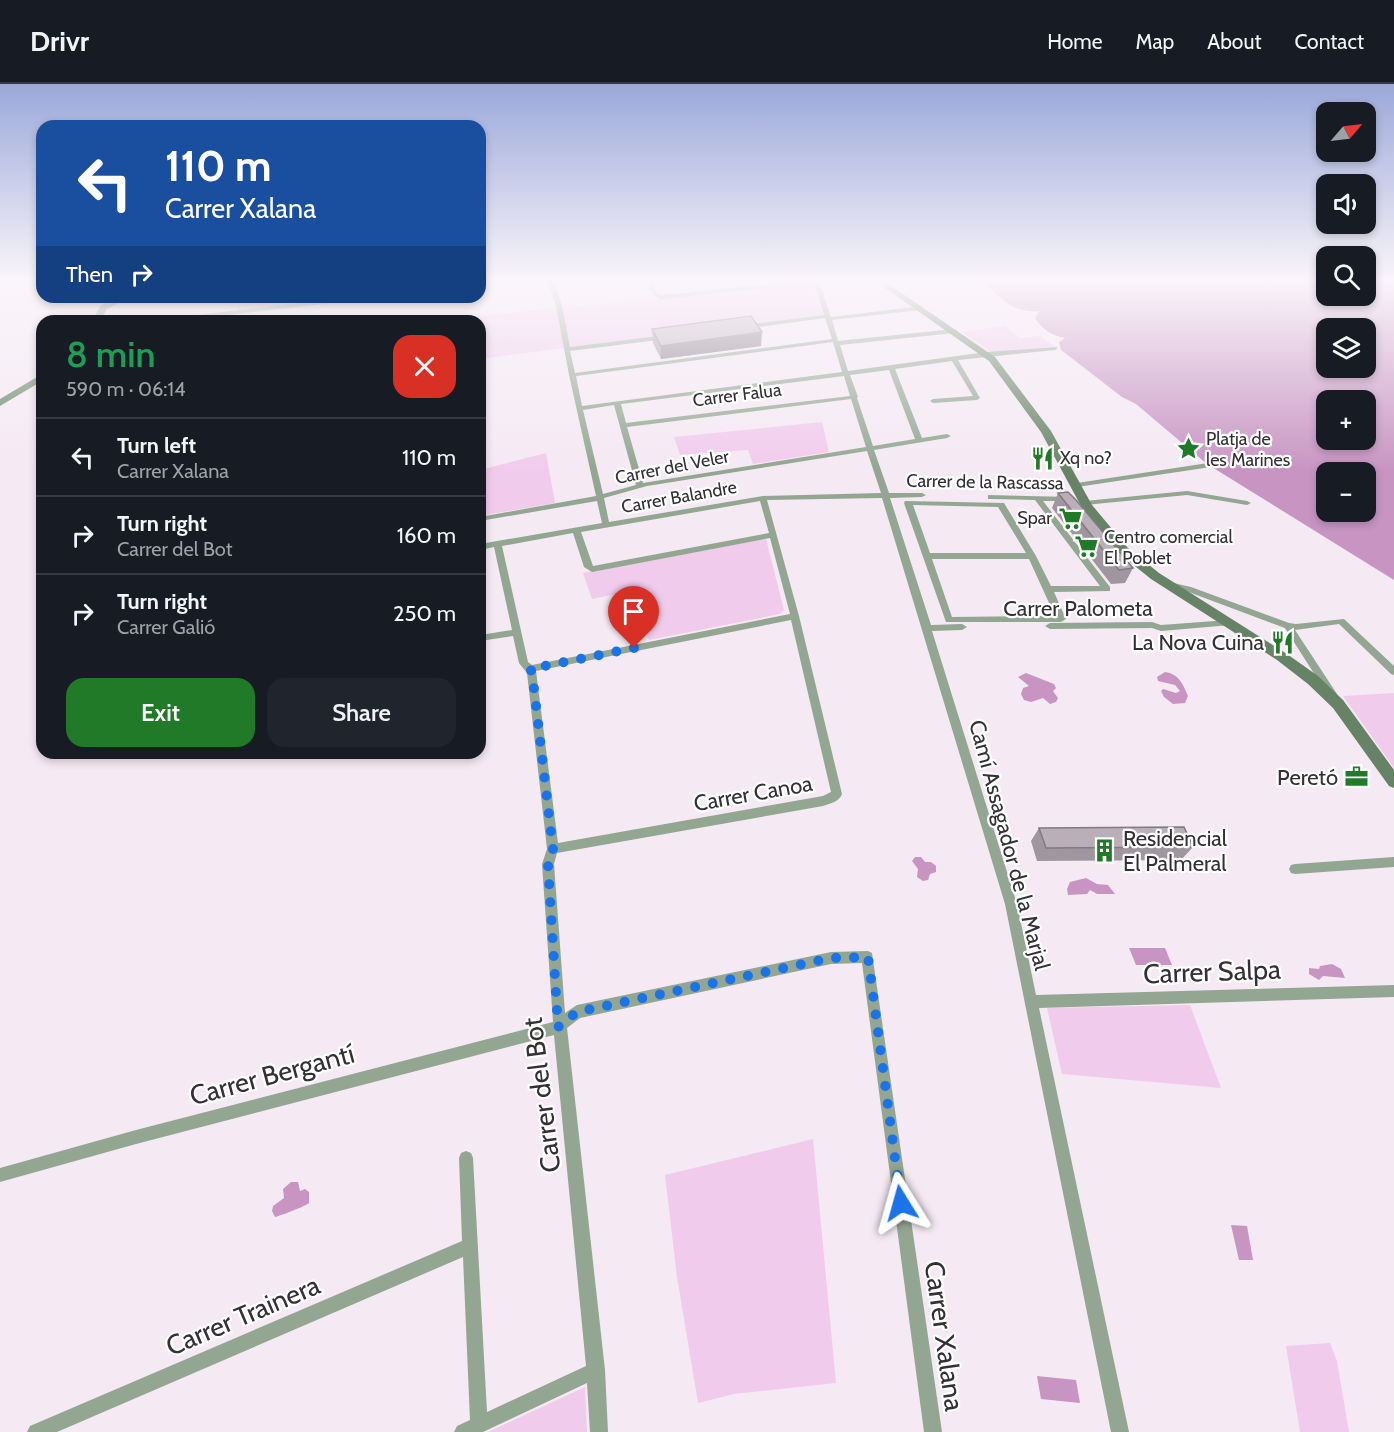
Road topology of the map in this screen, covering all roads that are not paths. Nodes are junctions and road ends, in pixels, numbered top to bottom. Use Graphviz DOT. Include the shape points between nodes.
graph roads {
  1 [pos="567,344"];
  2 [pos="609,344"];
  3 [pos="822,344"];
  4 [pos="838,344"];
  5 [pos="973,344"];
  6 [pos="1055,348"];
  7 [pos="568,349"];
  8 [pos="987,354"];
  9 [pos="954,359"];
  10 [pos="891,368"];
  11 [pos="572,375"];
  12 [pos="848,375"];
  13 [pos="36,381"];
  14 [pos="855,397"];
  15 [pos="933,400"];
  16 [pos="0,403"];
  17 [pos="617,403"];
  18 [pos="580,408"];
  19 [pos="624,425"];
  20 [pos="947,436"];
  21 [pos="919,440"];
  22 [pos="871,448"];
  23 [pos="1208,465"];
  24 [pos="1077,484"];
  25 [pos="640,486"];
  26 [pos="886,494"];
  27 [pos="598,497"];
  28 [pos="763,498"];
  29 [pos="1038,499"];
  30 [pos="1085,501"];
  31 [pos="1247,503"];
  32 [pos="486,518"];
  33 [pos="606,525"];
  34 [pos="576,530"];
  35 [pos="773,535"];
  36 [pos="497,544"];
  37 [pos="486,546"];
  38 [pos="926,556"];
  39 [pos="1032,556"];
  40 [pos="1168,585"];
  41 [pos="1048,589"];
  42 [pos="795,616"];
  43 [pos="1228,623"];
  44 [pos="1288,626"];
  45 [pos="927,628"];
  46 [pos="518,632"];
  47 [pos="486,637"];
  48 [pos="530,669"];
  49 [pos="1394,672"];
  50 [pos="1338,704"];
  51 [pos="1394,782"];
  52 [pos="553,849"];
  53 [pos="1394,862"];
  54 [pos="1295,869"];
  55 [pos="1394,991"];
  56 [pos="1031,1002"];
  57 [pos="558,1027"];
  58 [pos="466,1158"];
  59 [pos="0,1175"];
  60 [pos="470,1246"];
  61 [pos="596,1370"];
  62 [pos="479,1424"];
  63 [pos="36,1432"];
  64 [pos="463,1432"];
  65 [pos="599,1432"];
  66 [pos="933,1432"];
  67 [pos="1120,1432"];
  1 -- 7 [label="street"];
  2 -- 7 [label="street"];
  3 -- 11 [label="street"];
  4 -- 12 [label="street, Camí Assagador de la Marjal"];
  5 -- 8 [label="main road"];
  6 -- 8 [label="street"];
  7 -- 11 [label="street"];
  8 -- 9 [label="street"];
  8 -- 24 [label="main road" via="1046,431"];
  9 -- 10 [label="street"];
  9 -- 15 [label="street" via="977,398"];
  10 -- 12 [label="street"];
  10 -- 21 [label="street"];
  11 -- 18 [label="street"];
  12 -- 14 [label="street, Camí Assagador de la Marjal"];
  12 -- 17 [label="street"];
  13 -- 16 [label="main road"];
  14 -- 19 [label="street, Carrer Falua"];
  14 -- 22 [label="street, Camí Assagador de la Marjal"];
  17 -- 18 [label="street"];
  17 -- 19 [label="street"];
  18 -- 27 [label="street"];
  19 -- 25 [label="street"];
  20 -- 21 [label="street, Carrer del Veler"];
  21 -- 22 [label="street, Carrer del Veler"];
  22 -- 25 [label="street, Carrer del Veler"];
  22 -- 26 [label="street, Camí Assagador de la Marjal"];
  23 -- 24 [label="street"];
  24 -- 30 [label="main road"];
  25 -- 27 [label="street, Carrer del Veler"];
  26 -- 28 [label="street, Carrer Balandre"];
  26 -- 29 [label="street, Carrer de la Rascassa"];
  26 -- 45 [label="street, Camí Assagador de la Marjal"];
  27 -- 32 [label="street, Carrer del Veler"];
  27 -- 33 [label="street"];
  28 -- 33 [label="street, Carrer Balandre"];
  28 -- 35 [label="street, Carrer Canoa"];
  29 -- 30 [label="street, Carrer de la Rascassa"];
  29 -- 41 [label="street" via="1107,589"];
  30 -- 31 [label="street, Carrer de la Rascassa" via="1186,493"];
  30 -- 40 [label="main road" via="1124,551"];
  33 -- 34 [label="street, Carrer Balandre"];
  34 -- 35 [label="street" via="592,569"];
  34 -- 36 [label="street, Carrer Balandre"];
  35 -- 42 [label="street, Carrer Canoa"];
  36 -- 37 [label="street, Carrer Balandre"];
  36 -- 46 [label="street, Carrer del Bot"];
  38 -- 39 [label="street"];
  38 -- 39 [label="street" via="909,502 1001,505"];
  38 -- 41 [label="street" via="951,621 1061,619"];
  39 -- 41 [label="street"];
  40 -- 43 [label="main road"];
  40 -- 44 [label="street"];
  42 -- 48 [label="street"];
  42 -- 52 [label="street, Carrer Canoa" via="838,790 836,796"];
  43 -- 45 [label="street, Carrer Palometa" via="1161,628"];
  43 -- 50 [label="main road" via="1298,668"];
  44 -- 49 [label="street" via="1341,621"];
  44 -- 50 [label="street"];
  45 -- 56 [label="street, Camí Assagador de la Marjal" via="1011,904"];
  46 -- 47 [label="street"];
  46 -- 48 [label="street, Carrer del Bot" via="524,663"];
  48 -- 52 [label="street, Carrer del Bot"];
  50 -- 51 [label="main road"];
  52 -- 57 [label="street, Carrer del Bot" via="548,864"];
  53 -- 54 [label="street"];
  55 -- 56 [label="street, Carrer Salpa"];
  56 -- 67 [label="street, Camí Assagador de la Marjal"];
  57 -- 59 [label="street, Carrer Bergantí"];
  57 -- 61 [label="street, Carrer del Bot"];
  57 -- 66 [label="street, Carrer Xalana" via="577,1012 831,958 868,957"];
  58 -- 60 [label="street"];
  60 -- 62 [label="street"];
  60 -- 63 [label="street, Carrer Trainera"];
  61 -- 62 [label="street"];
  61 -- 65 [label="street, Carrer del Bot"];
  62 -- 64 [label="street"];
}
